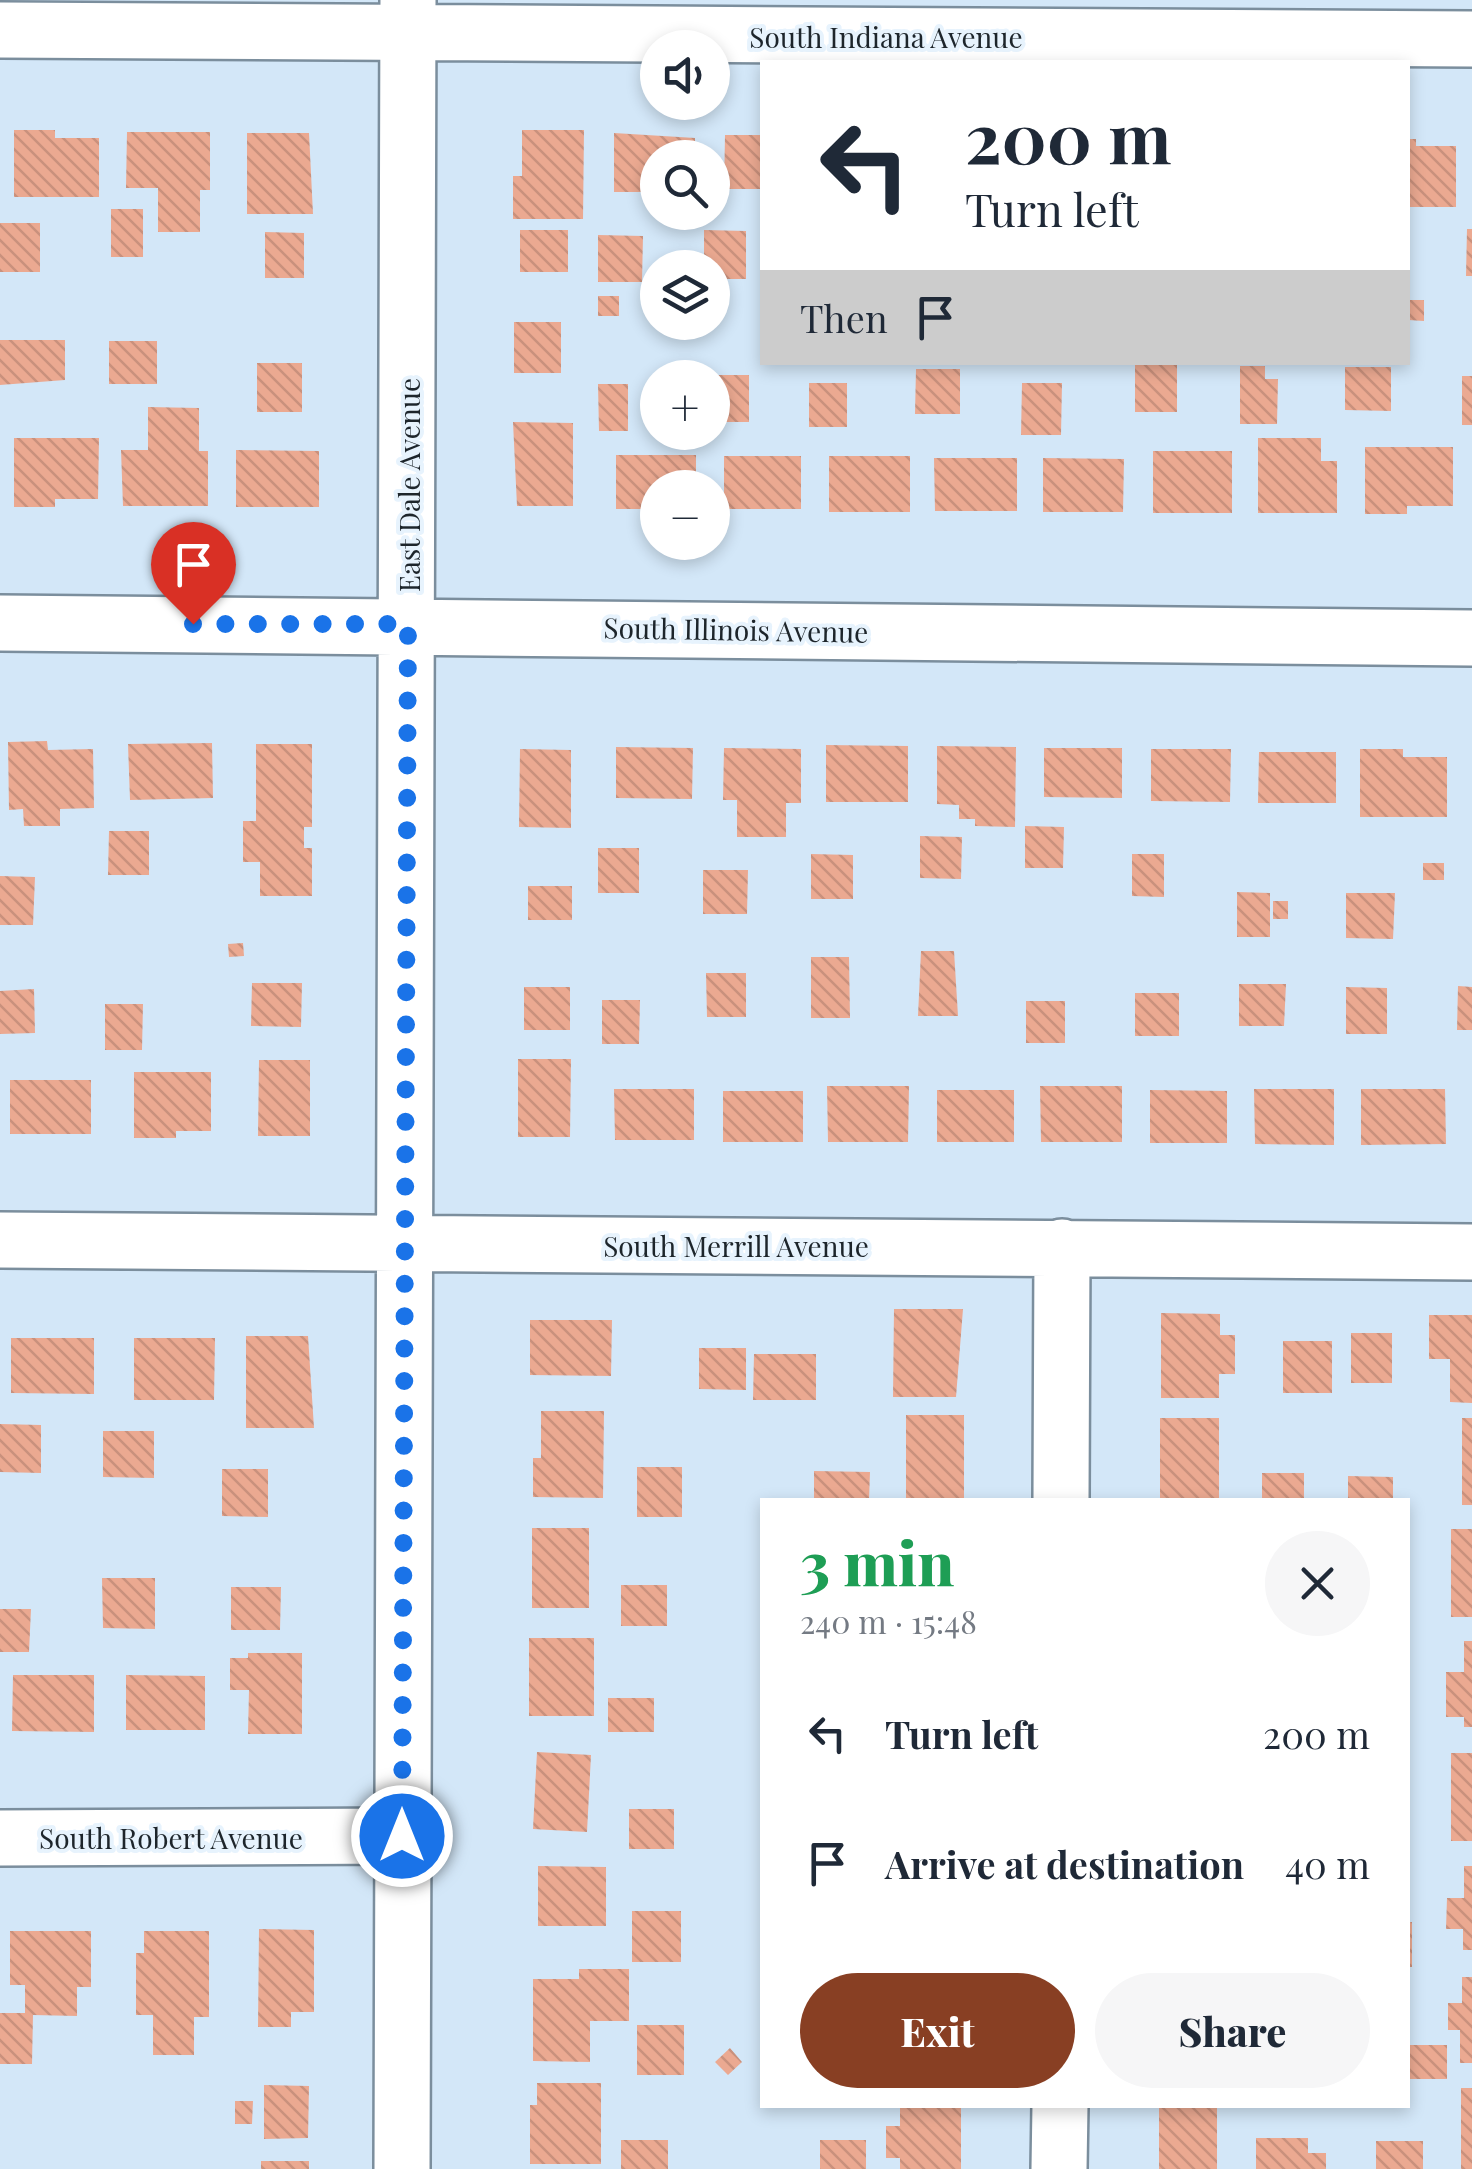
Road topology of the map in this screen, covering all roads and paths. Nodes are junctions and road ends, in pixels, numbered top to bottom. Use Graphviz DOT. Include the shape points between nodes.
graph roads {
  1 [pos="408,17"];
  2 [pos="1057,18"];
  3 [pos="0,30"];
  4 [pos="1472,39"];
  5 [pos="0,623"];
  6 [pos="408,624"];
  7 [pos="1472,638"];
  8 [pos="0,1240"];
  9 [pos="406,1242"];
  10 [pos="1062,1247"];
  11 [pos="1472,1252"];
  12 [pos="1062,1498"];
  13 [pos="402,1836"];
  14 [pos="0,1838"];
  15 [pos="1060,2108"];
  16 [pos="402,2169"];
  17 [pos="1060,2169"];
  1 -- 2 [label="street, South Indiana Avenue"];
  1 -- 3 [label="street, South Indiana Avenue"];
  1 -- 6 [label="street, East Dale Avenue"];
  2 -- 4 [label="street, South Indiana Avenue"];
  5 -- 6 [label="street, South Illinois Avenue"];
  6 -- 7 [label="street, South Illinois Avenue"];
  6 -- 9 [label="street, East Dale Avenue"];
  8 -- 9 [label="street, South Merrill Avenue"];
  9 -- 10 [label="street, South Merrill Avenue"];
  9 -- 13 [label="street, East Dale Avenue"];
  10 -- 11 [label="street, South Merrill Avenue"];
  10 -- 12 [label="street"];
  13 -- 14 [label="street, South Robert Avenue"];
  13 -- 16 [label="street, East Dale Avenue"];
  15 -- 17 [label="street"];
}
